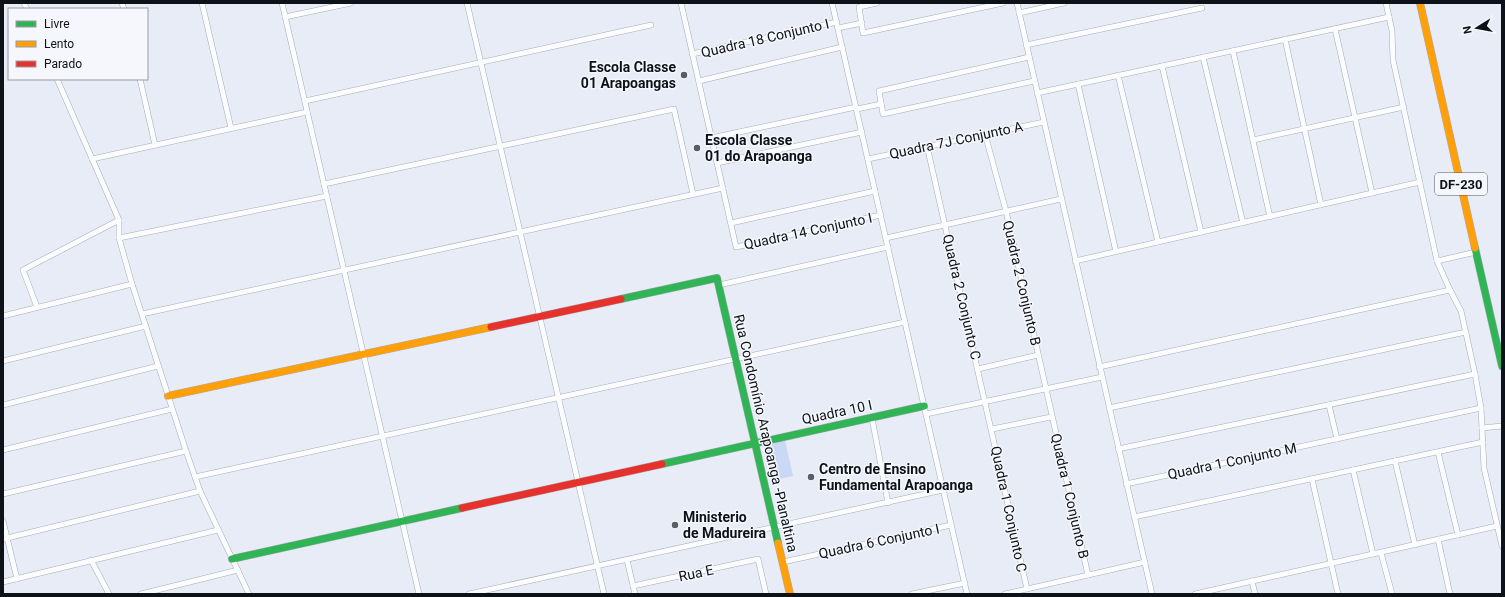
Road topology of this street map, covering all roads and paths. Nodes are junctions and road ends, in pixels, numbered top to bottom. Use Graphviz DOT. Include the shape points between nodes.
graph roads {
  1 [pos="202,3"];
  2 [pos="282,3"];
  3 [pos="350,3"];
  4 [pos="467,3"];
  5 [pos="681,3"];
  6 [pos="832,3"];
  7 [pos="877,3"];
  8 [pos="1003,3"];
  9 [pos="1017,3"];
  10 [pos="1064,3"];
  11 [pos="1386,3"];
  12 [pos="1420,3"];
  13 [pos="1202,8"];
  14 [pos="1019,13"];
  15 [pos="285,17"];
  16 [pos="1389,17"];
  17 [pos="837,22"];
  18 [pos="862,23"];
  19 [pos="651,25"];
  20 [pos="838,28"];
  21 [pos="1335,28"];
  22 [pos="1285,39"];
  23 [pos="1026,45"];
  24 [pos="842,47"];
  25 [pos="1233,51"];
  26 [pos="692,54"];
  27 [pos="1029,57"];
  28 [pos="1203,57"];
  29 [pos="481,63"];
  30 [pos="1162,66"];
  31 [pos="1118,75"];
  32 [pos="57,80"];
  33 [pos="140,80"];
  34 [pos="699,81"];
  35 [pos="1034,81"];
  36 [pos="1078,84"];
  37 [pos="1037,93"];
  38 [pos="305,101"];
  39 [pos="881,104"];
  40 [pos="1404,107"];
  41 [pos="856,108"];
  42 [pos="307,112"];
  43 [pos="1355,118"];
  44 [pos="1044,122"];
  45 [pos="231,128"];
  46 [pos="1304,128"];
  47 [pos="862,132"];
  48 [pos="984,134"];
  49 [pos="711,138"];
  50 [pos="1253,140"];
  51 [pos="155,145"];
  52 [pos="500,146"];
  53 [pos="927,146"];
  54 [pos="92,159"];
  55 [pos="868,159"];
  56 [pos="717,163"];
  57 [pos="1420,182"];
  58 [pos="324,184"];
  59 [pos="723,188"];
  60 [pos="875,191"];
  61 [pos="1372,193"];
  62 [pos="693,194"];
  63 [pos="327,196"];
  64 [pos="1061,199"];
  65 [pos="1321,205"];
  66 [pos="1006,212"];
  67 [pos="881,215"];
  68 [pos="1270,216"];
  69 [pos="119,220"];
  70 [pos="731,222"];
  71 [pos="1243,223"];
  72 [pos="945,225"];
  73 [pos="520,232"];
  74 [pos="1201,232"];
  75 [pos="119,238"];
  76 [pos="886,238"];
  77 [pos="1158,242"];
  78 [pos="888,247"];
  79 [pos="1116,252"];
  80 [pos="1476,252"];
  81 [pos="1075,261"];
  82 [pos="1438,261"];
  83 [pos="344,270"];
  84 [pos="132,284"];
  85 [pos="719,285"];
  86 [pos="1450,290"];
  87 [pos="38,307"];
  88 [pos="142,314"];
  89 [pos="3,316"];
  90 [pos="539,316"];
  91 [pos="905,322"];
  92 [pos="146,326"];
  93 [pos="1466,332"];
  94 [pos="364,354"];
  95 [pos="1038,355"];
  96 [pos="736,359"];
  97 [pos="3,361"];
  98 [pos="158,366"];
  99 [pos="1502,366"];
  100 [pos="1099,367"];
  101 [pos="978,369"];
  102 [pos="1475,374"];
  103 [pos="1102,377"];
  104 [pos="1045,389"];
  105 [pos="168,396"];
  106 [pos="558,398"];
  107 [pos="985,402"];
  108 [pos="3,405"];
  109 [pos="1329,405"];
  110 [pos="1109,408"];
  111 [pos="1480,408"];
  112 [pos="172,409"];
  113 [pos="925,410"];
  114 [pos="1051,417"];
  115 [pos="872,418"];
  116 [pos="1502,426"];
  117 [pos="1482,428"];
  118 [pos="992,429"];
  119 [pos="383,436"];
  120 [pos="1337,439"];
  121 [pos="1483,442"];
  122 [pos="756,443"];
  123 [pos="1118,449"];
  124 [pos="3,450"];
  125 [pos="186,450"];
  126 [pos="1438,452"];
  127 [pos="1395,461"];
  128 [pos="1353,470"];
  129 [pos="195,477"];
  130 [pos="1312,479"];
  131 [pos="578,482"];
  132 [pos="1126,484"];
  133 [pos="943,490"];
  134 [pos="200,491"];
  135 [pos="3,494"];
  136 [pos="888,502"];
  137 [pos="1134,517"];
  138 [pos="3,520"];
  139 [pos="402,521"];
  140 [pos="951,525"];
  141 [pos="1497,526"];
  142 [pos="775,527"];
  143 [pos="218,530"];
  144 [pos="1458,535"];
  145 [pos="5,538"];
  146 [pos="1438,539"];
  147 [pos="1415,545"];
  148 [pos="1502,546"];
  149 [pos="1381,553"];
  150 [pos="1373,554"];
  151 [pos="232,559"];
  152 [pos="91,560"];
  153 [pos="627,560"];
  154 [pos="783,562"];
  155 [pos="1145,562"];
  156 [pos="1331,564"];
  157 [pos="597,566"];
  158 [pos="238,570"];
  159 [pos="1088,576"];
  160 [pos="17,578"];
  161 [pos="1252,581"];
  162 [pos="3,582"];
  163 [pos="964,583"];
  164 [pos="633,586"];
  165 [pos="1027,589"];
  166 [pos="1201,593"];
  167 [pos="109,594"];
  168 [pos="141,594"];
  169 [pos="249,594"];
  170 [pos="419,594"];
  171 [pos="469,594"];
  172 [pos="604,594"];
  173 [pos="635,594"];
  174 [pos="766,594"];
  175 [pos="790,594"];
  176 [pos="912,594"];
  177 [pos="967,594"];
  178 [pos="1005,594"];
  179 [pos="1152,594"];
  180 [pos="1195,594"];
  181 [pos="1254,594"];
  182 [pos="1338,594"];
  183 [pos="1392,594"];
  184 [pos="1450,594"];
  1 -- 45 [label="street"];
  2 -- 15 [label="street"];
  3 -- 15 [label="street"];
  4 -- 29 [label="street"];
  5 -- 26 [label="street"];
  6 -- 17 [label="street"];
  7 -- 18 [label="street" via="859,7"];
  8 -- 18 [label="street" via="863,33"];
  9 -- 14 [label="street"];
  10 -- 14 [label="street"];
  11 -- 16 [label="street"];
  12 -- 80 [label="street, DF-230 / DF-230"];
  13 -- 23 [label="street"];
  14 -- 23 [label="street"];
  15 -- 38 [label="street"];
  16 -- 21 [label="street"];
  16 -- 40 [label="street" via="1393,60"];
  17 -- 20 [label="street"];
  17 -- 26 [label="street, Quadra 18 Conjunto I"];
  18 -- 20 [label="street"];
  19 -- 29 [label="street"];
  20 -- 24 [label="street"];
  21 -- 22 [label="street"];
  21 -- 43 [label="street"];
  22 -- 25 [label="street"];
  22 -- 46 [label="street"];
  23 -- 27 [label="street"];
  24 -- 34 [label="street, Quadra 18 Conjunto I"];
  24 -- 41 [label="street"];
  25 -- 28 [label="street"];
  25 -- 50 [label="street"];
  26 -- 34 [label="street"];
  27 -- 35 [label="street"];
  27 -- 39 [label="street" via="879,91"];
  28 -- 30 [label="street"];
  28 -- 71 [label="street"];
  29 -- 38 [label="street"];
  29 -- 52 [label="street"];
  30 -- 31 [label="street"];
  30 -- 74 [label="street"];
  31 -- 36 [label="street"];
  31 -- 77 [label="street"];
  32 -- 54 [label="street"];
  33 -- 51 [label="street"];
  34 -- 49 [label="street"];
  35 -- 37 [label="street"];
  35 -- 39 [label="street" via="883,114"];
  36 -- 37 [label="street"];
  36 -- 79 [label="street"];
  37 -- 44 [label="street"];
  38 -- 42 [label="street"];
  39 -- 41 [label="street"];
  40 -- 43 [label="street"];
  40 -- 57 [label="street"];
  41 -- 47 [label="street"];
  41 -- 49 [label="street"];
  42 -- 45 [label="street"];
  42 -- 58 [label="street"];
  43 -- 46 [label="street"];
  43 -- 61 [label="street"];
  44 -- 48 [label="street, Quadra 7J Conjunto A"];
  44 -- 64 [label="street"];
  45 -- 51 [label="street"];
  46 -- 50 [label="street"];
  46 -- 65 [label="street"];
  47 -- 55 [label="street"];
  47 -- 56 [label="street"];
  48 -- 53 [label="street, Quadra 7J Conjunto A"];
  48 -- 66 [label="street, Quadra 2 Conjunto B"];
  49 -- 56 [label="street"];
  50 -- 68 [label="street"];
  51 -- 54 [label="street"];
  52 -- 58 [label="street"];
  52 -- 62 [label="street" via="674,109"];
  52 -- 73 [label="street"];
  53 -- 55 [label="street, Quadra 7J Conjunto A"];
  53 -- 72 [label="street, Quadra 2 Conjunto C"];
  54 -- 69 [label="street"];
  55 -- 60 [label="street"];
  56 -- 59 [label="street"];
  57 -- 61 [label="street"];
  57 -- 82 [label="street"];
  58 -- 63 [label="street"];
  59 -- 62 [label="street"];
  59 -- 70 [label="street"];
  60 -- 67 [label="street"];
  60 -- 70 [label="street, Quadra 14 Conjunto I"];
  61 -- 65 [label="street"];
  62 -- 73 [label="street"];
  63 -- 75 [label="street"];
  63 -- 83 [label="street"];
  64 -- 66 [label="street"];
  64 -- 81 [label="street"];
  65 -- 68 [label="street"];
  66 -- 72 [label="street"];
  66 -- 95 [label="street, Quadra 2 Conjunto B"];
  67 -- 70 [label="street, Quadra 14 Conjunto I" via="736,247"];
  67 -- 76 [label="street"];
  68 -- 71 [label="street"];
  69 -- 75 [label="street"];
  69 -- 87 [label="street" via="23,270"];
  71 -- 74 [label="street"];
  72 -- 76 [label="street"];
  72 -- 101 [label="street, Quadra 2 Conjunto C"];
  73 -- 83 [label="street"];
  73 -- 90 [label="street"];
  74 -- 77 [label="street"];
  75 -- 84 [label="street"];
  76 -- 78 [label="street"];
  77 -- 79 [label="street"];
  78 -- 85 [label="street"];
  78 -- 91 [label="street"];
  79 -- 81 [label="street"];
  80 -- 82 [label="street"];
  80 -- 99 [label="street, DF-230 / DF-230"];
  81 -- 100 [label="street"];
  82 -- 86 [label="street"];
  83 -- 88 [label="street"];
  83 -- 94 [label="street"];
  84 -- 87 [label="street"];
  84 -- 88 [label="street"];
  85 -- 90 [label="street, Rua Condomínio Arapoanga -Planaltina" via="717,278"];
  85 -- 96 [label="street, Rua Condomínio Arapoanga -Planaltina"];
  86 -- 93 [label="street" via="1461,311"];
  86 -- 100 [label="street"];
  87 -- 89 [label="street"];
  88 -- 92 [label="street"];
  90 -- 94 [label="street"];
  90 -- 106 [label="street"];
  91 -- 96 [label="street"];
  91 -- 113 [label="street"];
  92 -- 97 [label="street"];
  92 -- 98 [label="street"];
  93 -- 102 [label="street"];
  93 -- 110 [label="street"];
  94 -- 105 [label="street"];
  94 -- 119 [label="street"];
  95 -- 101 [label="street"];
  95 -- 104 [label="street, Quadra 2 Conjunto B"];
  96 -- 106 [label="street"];
  96 -- 122 [label="street, Rua Condomínio Arapoanga -Planaltina"];
  98 -- 105 [label="street"];
  98 -- 108 [label="street"];
  100 -- 103 [label="street"];
  101 -- 107 [label="street, Quadra 2 Conjunto C"];
  102 -- 109 [label="street"];
  102 -- 111 [label="street"];
  103 -- 104 [label="street"];
  103 -- 110 [label="street"];
  104 -- 107 [label="street"];
  104 -- 114 [label="street, Quadra 1 Conjunto B"];
  105 -- 112 [label="street"];
  106 -- 119 [label="street"];
  106 -- 131 [label="street"];
  107 -- 113 [label="street"];
  107 -- 118 [label="street, Quadra 1 Conjunto C"];
  109 -- 120 [label="street"];
  109 -- 123 [label="street"];
  110 -- 123 [label="street"];
  111 -- 117 [label="street"];
  111 -- 120 [label="street, Quadra 1 Conjunto M"];
  112 -- 124 [label="street"];
  112 -- 125 [label="street"];
  113 -- 115 [label="street, Quadra 10 I"];
  113 -- 133 [label="street"];
  114 -- 118 [label="street"];
  114 -- 159 [label="street, Quadra 1 Conjunto B"];
  115 -- 122 [label="street, Quadra 10 I"];
  115 -- 136 [label="street"];
  116 -- 117 [label="street"];
  117 -- 121 [label="street"];
  118 -- 165 [label="street, Quadra 1 Conjunto C"];
  119 -- 129 [label="street"];
  119 -- 139 [label="street"];
  120 -- 132 [label="street, Quadra 1 Conjunto M"];
  121 -- 126 [label="street"];
  121 -- 141 [label="street" via="1484,468"];
  122 -- 131 [label="street, Quadra 10 I"];
  122 -- 142 [label="street, Rua Condomínio Arapoanga -Planaltina"];
  123 -- 132 [label="street"];
  125 -- 129 [label="street"];
  125 -- 135 [label="street"];
  126 -- 127 [label="street"];
  126 -- 144 [label="street"];
  127 -- 128 [label="street"];
  127 -- 147 [label="street"];
  128 -- 130 [label="street"];
  128 -- 150 [label="street"];
  129 -- 134 [label="street"];
  130 -- 137 [label="street"];
  130 -- 156 [label="street"];
  131 -- 139 [label="street, Quadra 10 I"];
  131 -- 157 [label="street"];
  132 -- 137 [label="street"];
  133 -- 136 [label="street"];
  133 -- 140 [label="street"];
  134 -- 143 [label="street"];
  134 -- 145 [label="street"];
  136 -- 142 [label="street"];
  137 -- 155 [label="street"];
  138 -- 145 [label="street"];
  139 -- 151 [label="street, Quadra 10 I"];
  139 -- 170 [label="street"];
  140 -- 154 [label="street, Quadra 6 Conjunto I"];
  140 -- 163 [label="street"];
  141 -- 144 [label="street"];
  141 -- 148 [label="street"];
  142 -- 153 [label="street"];
  142 -- 154 [label="street, Rua Condomínio Arapoanga -Planaltina"];
  143 -- 151 [label="street"];
  143 -- 152 [label="street"];
  144 -- 146 [label="street"];
  145 -- 160 [label="street"];
  146 -- 147 [label="street"];
  146 -- 184 [label="street"];
  147 -- 149 [label="street"];
  149 -- 150 [label="street"];
  149 -- 183 [label="street"];
  150 -- 156 [label="street"];
  151 -- 158 [label="street"];
  152 -- 160 [label="street"];
  152 -- 167 [label="street"];
  153 -- 157 [label="street"];
  153 -- 164 [label="street"];
  154 -- 175 [label="street, Rua Condomínio Arapoanga -Planaltina"];
  155 -- 159 [label="street"];
  155 -- 179 [label="street"];
  156 -- 161 [label="street"];
  156 -- 182 [label="street"];
  157 -- 171 [label="street"];
  157 -- 172 [label="street"];
  158 -- 168 [label="street"];
  158 -- 169 [label="street"];
  159 -- 165 [label="street"];
  160 -- 162 [label="street"];
  161 -- 166 [label="street"];
  161 -- 181 [label="street"];
  163 -- 176 [label="street"];
  163 -- 177 [label="street"];
  164 -- 173 [label="street"];
  164 -- 174 [label="street, Rua E" via="758,560"];
  165 -- 178 [label="street"];
  166 -- 180 [label="street"];
}
